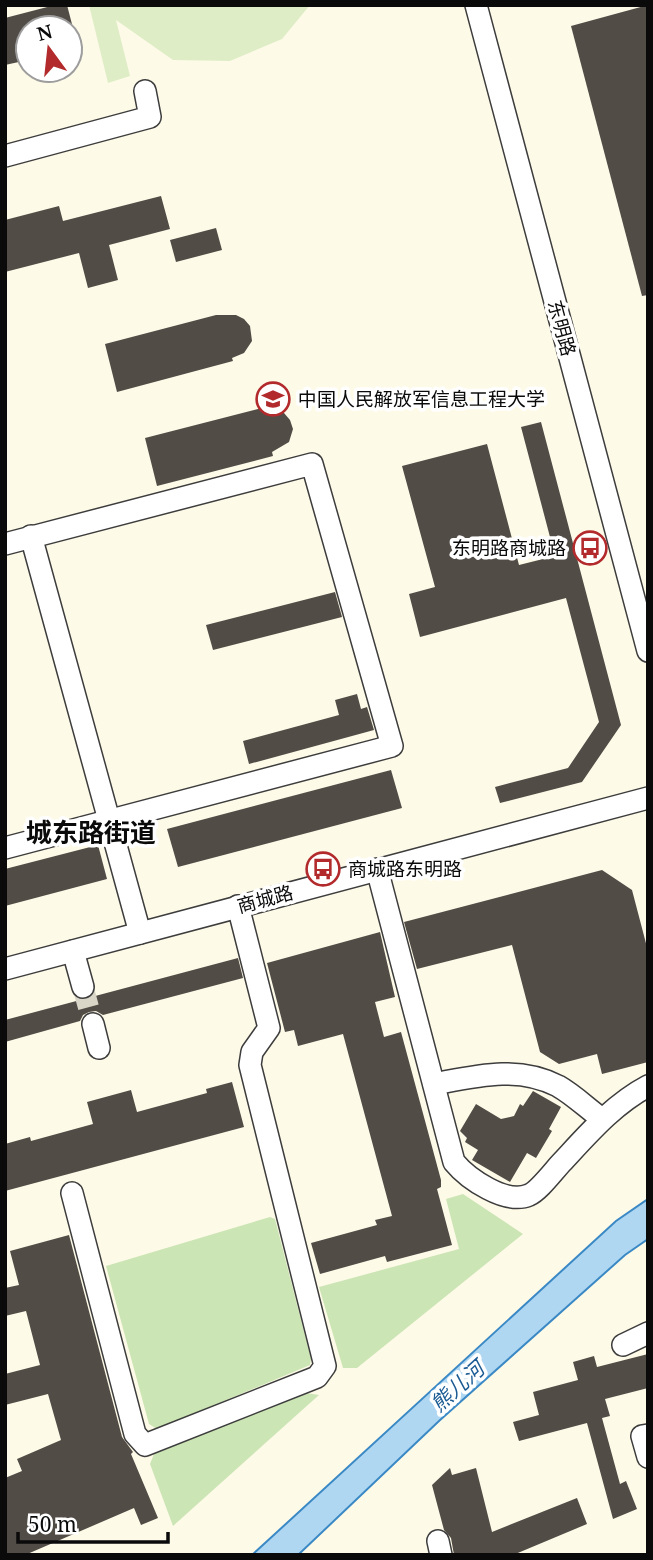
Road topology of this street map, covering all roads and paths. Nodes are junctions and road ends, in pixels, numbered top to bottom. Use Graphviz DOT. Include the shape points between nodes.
graph roads {
  1 [pos="476,5"];
  2 [pos="145,91"];
  3 [pos="5,156"];
  4 [pos="31,536"];
  5 [pos="5,544"];
  6 [pos="648,651"];
  7 [pos="648,798"];
  8 [pos="110,821"];
  9 [pos="5,848"];
  10 [pos="377,869"];
  11 [pos="238,906"];
  12 [pos="140,933"];
  13 [pos="73,951"];
  14 [pos="5,969"];
  15 [pos="83,987"];
  16 [pos="93,1024"];
  17 [pos="99,1048"];
  18 [pos="434,1084"];
  19 [pos="648,1086"];
  20 [pos="602,1119"];
  21 [pos="72,1193"];
  22 [pos="648,1333"];
  23 [pos="623,1345"];
  24 [pos="648,1435"];
  25 [pos="648,1457"];
  1 -- 6 [label="street, 东明路"];
  2 -- 3 [label="street" via="150,117"];
  4 -- 5 [label="street"];
  4 -- 8 [label="street"];
  4 -- 8 [label="street" via="312,464 392,746"];
  7 -- 10 [label="street, 商城路"];
  8 -- 9 [label="street"];
  8 -- 12 [label="street"];
  10 -- 11 [label="street, 商城路"];
  10 -- 18 [label="street"];
  11 -- 12 [label="street, 商城路"];
  11 -- 21 [label="street" via="269,1028 252,1052 250,1065 325,1366 317,1377 145,1445 135,1434"];
  12 -- 13 [label="street, 商城路"];
  13 -- 14 [label="street, 商城路"];
  13 -- 15 [label="street"];
  16 -- 17 [label="street"];
  18 -- 20 [label="street" via="496,1072 529,1075 559,1087"];
  18 -- 20 [label="street" via="454,1162 464,1174 516,1199 531,1195"];
  19 -- 20 [label="street"];
  22 -- 23 [label="street"];
  24 -- 25 [label="street" via="642,1436"];
}
